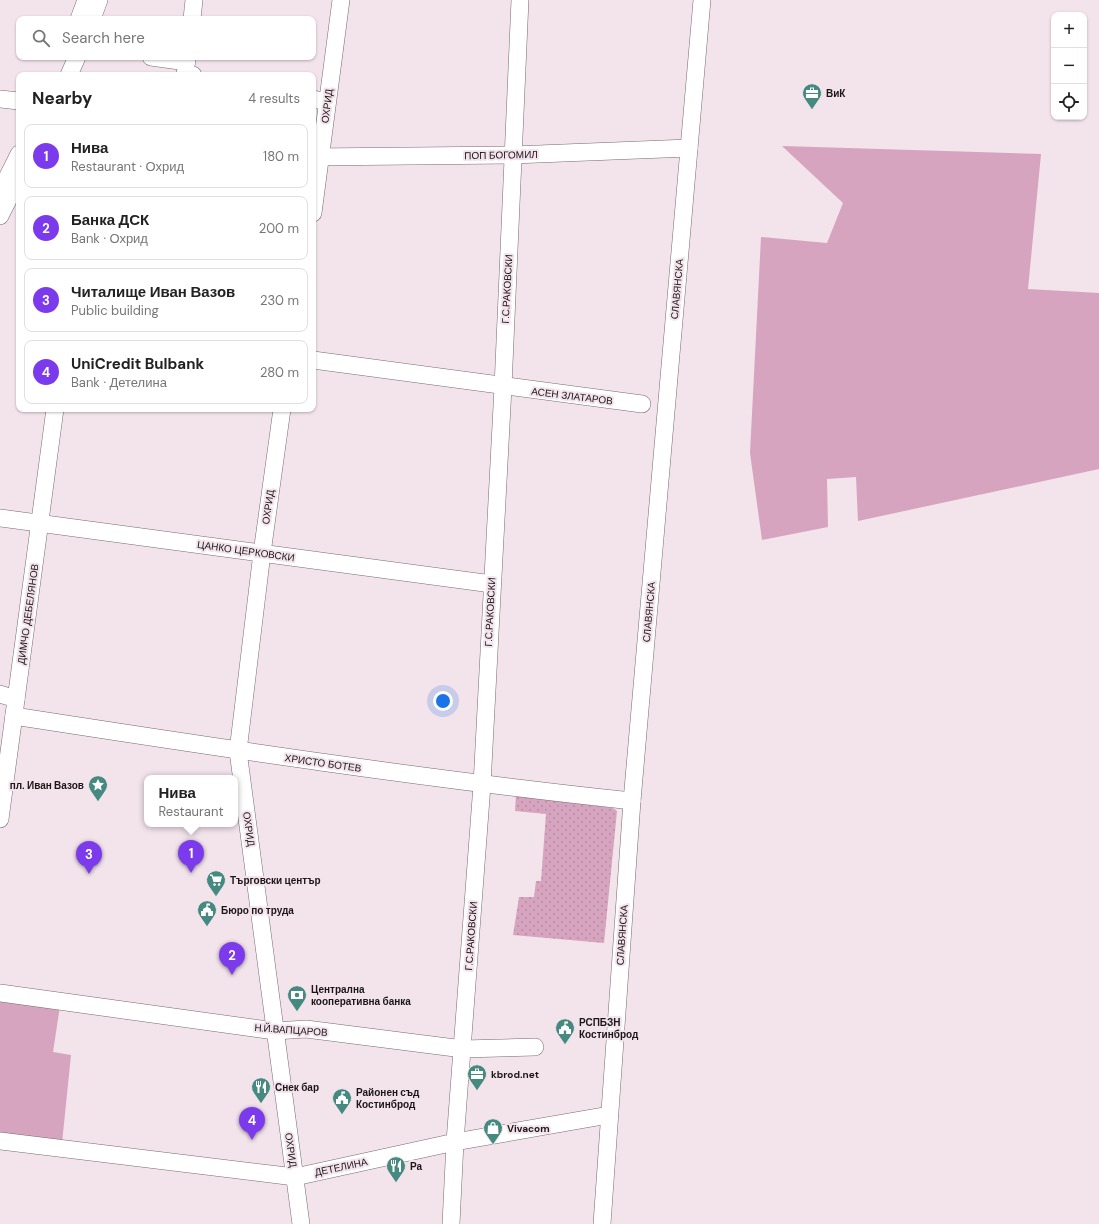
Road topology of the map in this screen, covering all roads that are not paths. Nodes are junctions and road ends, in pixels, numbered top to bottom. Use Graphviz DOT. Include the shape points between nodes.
graph roads {
  1 [pos="86,0"];
  2 [pos="99,0"];
  3 [pos="194,0"];
  4 [pos="341,0"];
  5 [pos="520,0"];
  6 [pos="702,0"];
  7 [pos="80,16"];
  8 [pos="93,16"];
  9 [pos="192,16"];
  10 [pos="64,60"];
  11 [pos="76,60"];
  12 [pos="161,60"];
  13 [pos="188,68"];
  14 [pos="58,72"];
  15 [pos="70,72"];
  16 [pos="0,99"];
  17 [pos="16,101"];
  18 [pos="320,101"];
  19 [pos="689,148"];
  20 [pos="513,155"];
  21 [pos="317,157"];
  22 [pos="16,160"];
  23 [pos="316,171"];
  24 [pos="16,184"];
  25 [pos="0,192"];
  26 [pos="0,216"];
  27 [pos="316,360"];
  28 [pos="503,387"];
  29 [pos="642,404"];
  30 [pos="55,412"];
  31 [pos="282,412"];
  32 [pos="0,518"];
  33 [pos="40,524"];
  34 [pos="262,553"];
  35 [pos="492,584"];
  36 [pos="0,694"];
  37 [pos="16,699"];
  38 [pos="14,716"];
  39 [pos="238,751"];
  40 [pos="482,785"];
  41 [pos="632,801"];
  42 [pos="0,820"];
  43 [pos="0,993"];
  44 [pos="276,1031"];
  45 [pos="535,1047"];
  46 [pos="463,1048"];
  47 [pos="609,1116"];
  48 [pos="0,1141"];
  49 [pos="455,1142"];
  50 [pos="295,1177"];
  51 [pos="301,1224"];
  52 [pos="450,1224"];
  53 [pos="602,1224"];
  1 -- 7 [label="street"];
  2 -- 8 [label="street"];
  3 -- 9 [label="street"];
  4 -- 18 [label="street, ОХРИД"];
  5 -- 20 [label="street, Г.С.РАКОВСКИ"];
  6 -- 19 [label="street, СЛАВЯНСКА"];
  10 -- 14 [label="street"];
  11 -- 15 [label="street"];
  12 -- 13 [label="street"];
  16 -- 17 [label="street"];
  18 -- 21 [label="street, ОХРИД"];
  19 -- 20 [label="street, ПОП БОГОМИЛ"];
  19 -- 41 [label="street, СЛАВЯНСКА"];
  20 -- 21 [label="street, ПОП БОГОМИЛ"];
  20 -- 28 [label="street, Г.С.РАКОВСКИ"];
  21 -- 23 [label="street, ОХРИД"];
  22 -- 25 [label="street"];
  24 -- 26 [label="street"];
  27 -- 28 [label="street, АСЕН ЗЛАТАРОВ"];
  28 -- 29 [label="street, АСЕН ЗЛАТАРОВ"];
  28 -- 35 [label="street, Г.С.РАКОВСКИ"];
  30 -- 33 [label="street, ДИМЧО ДЕБЕЛЯНОВ"];
  31 -- 34 [label="street, ОХРИД"];
  32 -- 33 [label="street, ЦАНКО ЦЕРКОВСКИ"];
  33 -- 34 [label="street, ЦАНКО ЦЕРКОВСКИ"];
  33 -- 37 [label="street, ДИМЧО ДЕБЕЛЯНОВ"];
  34 -- 35 [label="street, ЦАНКО ЦЕРКОВСКИ"];
  34 -- 39 [label="street, ОХРИД"];
  35 -- 40 [label="street, Г.С.РАКОВСКИ"];
  36 -- 37 [label="street"];
  37 -- 38 [label="street, ДИМЧО ДЕБЕЛЯНОВ"];
  38 -- 39 [label="street, ХРИСТО БОТЕВ"];
  38 -- 42 [label="street, ДИМЧО ДЕБЕЛЯНОВ"];
  39 -- 40 [label="street, ХРИСТО БОТЕВ"];
  39 -- 44 [label="street, ОХРИД"];
  40 -- 41 [label="street, ХРИСТО БОТЕВ"];
  40 -- 46 [label="street, Г.С.РАКОВСКИ"];
  41 -- 47 [label="street, СЛАВЯНСКА"];
  43 -- 44 [label="street, Н.Й.ВАПЦАРОВ"];
  44 -- 46 [label="street, Н.Й.ВАПЦАРОВ" via="306,1029"];
  44 -- 50 [label="street, ОХРИД"];
  45 -- 46 [label="street, Н.Й.ВАПЦАРОВ"];
  46 -- 49 [label="street, Г.С.РАКОВСКИ"];
  47 -- 49 [label="street, ДЕТЕЛИНА"];
  47 -- 53 [label="street, СЛАВЯНСКА"];
  48 -- 50 [label="street, ДЕТЕЛИНА"];
  49 -- 50 [label="street, ДЕТЕЛИНА"];
  49 -- 52 [label="street, Г.С.РАКОВСКИ"];
  50 -- 51 [label="street, ОХРИД"];
}
